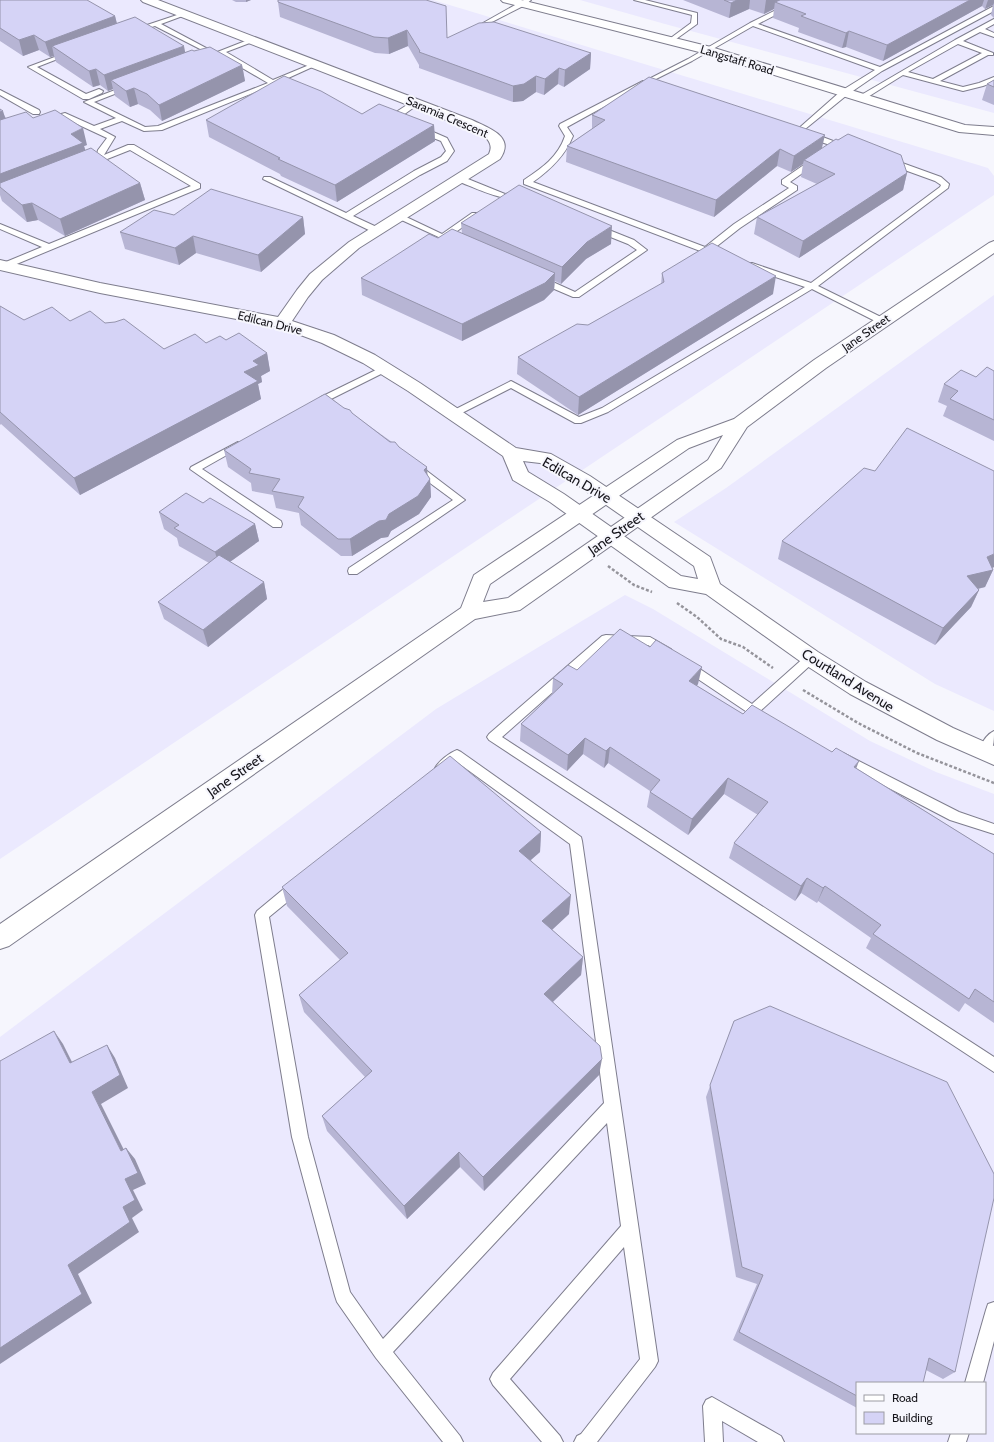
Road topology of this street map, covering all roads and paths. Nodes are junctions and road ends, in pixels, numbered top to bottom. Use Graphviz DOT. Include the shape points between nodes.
graph roads {
  1 [pos="147,0"];
  2 [pos="507,0"];
  3 [pos="637,0"];
  4 [pos="801,0"];
  5 [pos="526,2"];
  6 [pos="994,8"];
  7 [pos="185,14"];
  8 [pos="994,21"];
  9 [pos="486,23"];
  10 [pos="156,24"];
  11 [pos="752,24"];
  12 [pos="979,30"];
  13 [pos="126,33"];
  14 [pos="994,35"];
  15 [pos="247,38"];
  16 [pos="670,41"];
  17 [pos="957,42"];
  18 [pos="206,50"];
  19 [pos="707,50"];
  20 [pos="75,51"];
  21 [pos="221,52"];
  22 [pos="987,52"];
  23 [pos="198,53"];
  24 [pos="994,55"];
  25 [pos="199,61"];
  26 [pos="316,64"];
  27 [pos="880,70"];
  28 [pos="902,73"];
  29 [pos="994,79"];
  30 [pos="650,80"];
  31 [pos="933,82"];
  32 [pos="273,83"];
  33 [pos="665,85"];
  34 [pos="0,92"];
  35 [pos="844,93"];
  36 [pos="860,98"];
  37 [pos="416,103"];
  38 [pos="36,112"];
  39 [pos="122,118"];
  40 [pos="38,123"];
  41 [pos="776,124"];
  42 [pos="94,129"];
  43 [pos="799,132"];
  44 [pos="991,138"];
  45 [pos="840,145"];
  46 [pos="855,150"];
  47 [pos="99,159"];
  48 [pos="885,160"];
  49 [pos="78,167"];
  50 [pos="267,178"];
  51 [pos="460,178"];
  52 [pos="524,198"];
  53 [pos="479,212"];
  54 [pos="347,216"];
  55 [pos="399,217"];
  56 [pos="588,224"];
  57 [pos="0,226"];
  58 [pos="378,231"];
  59 [pos="443,237"];
  60 [pos="464,246"];
  61 [pos="994,246"];
  62 [pos="48,247"];
  63 [pos="706,250"];
  64 [pos="721,255"];
  65 [pos="744,263"];
  66 [pos="2,266"];
  67 [pos="534,276"];
  68 [pos="812,286"];
  69 [pos="882,321"];
  70 [pos="283,323"];
  71 [pos="384,369"];
  72 [pos="342,413"];
  73 [pos="453,414"];
  74 [pos="740,423"];
  75 [pos="250,439"];
  76 [pos="511,453"];
  77 [pos="404,459"];
  78 [pos="606,496"];
  79 [pos="579,513"];
  80 [pos="638,517"];
  81 [pos="277,524"];
  82 [pos="612,536"];
  83 [pos="353,571"];
  84 [pos="711,588"];
  85 [pos="470,612"];
  86 [pos="811,658"];
  87 [pos="754,711"];
  88 [pos="767,718"];
  89 [pos="991,748"];
  90 [pos="830,751"];
  91 [pos="432,775"];
  92 [pos="994,829"];
  93 [pos="310,875"];
  94 [pos="0,938"];
  95 [pos="994,1065"];
  96 [pos="612,1106"];
  97 [pos="630,1228"];
  98 [pos="994,1310"];
  99 [pos="382,1352"];
  100 [pos="974,1382"];
  101 [pos="454,1442"];
  102 [pos="554,1442"];
  103 [pos="583,1442"];
  104 [pos="714,1442"];
  105 [pos="775,1442"];
  1 -- 7 [label="street, Saramia Crescent"];
  2 -- 5 [label="street, Langstaff Road"];
  3 -- 16 [label="lane" via="695,14 694,24"];
  4 -- 11 [label="lane"];
  5 -- 9 [label="lane"];
  5 -- 16 [label="street, Langstaff Road"];
  6 -- 27 [label="lane"];
  7 -- 10 [label="lane"];
  7 -- 15 [label="street, Saramia Crescent"];
  8 -- 12 [label="lane"];
  10 -- 13 [label="lane"];
  10 -- 18 [label="lane"];
  11 -- 19 [label="lane"];
  11 -- 27 [label="lane"];
  12 -- 14 [label="lane"];
  12 -- 17 [label="lane"];
  15 -- 18 [label="lane"];
  15 -- 21 [label="lane"];
  15 -- 26 [label="street, Saramia Crescent"];
  16 -- 19 [label="street, Langstaff Road"];
  17 -- 22 [label="lane"];
  17 -- 28 [label="lane"];
  18 -- 23 [label="lane"];
  19 -- 30 [label="lane"];
  19 -- 35 [label="street, Langstaff Road"];
  20 -- 39 [label="lane" via="31,67 86,97 130,83 88,102"];
  21 -- 25 [label="lane"];
  21 -- 32 [label="lane"];
  22 -- 24 [label="lane"];
  22 -- 31 [label="lane"];
  26 -- 32 [label="lane"];
  26 -- 37 [label="street, Saramia Crescent"];
  27 -- 35 [label="lane"];
  28 -- 31 [label="lane"];
  28 -- 36 [label="lane"];
  29 -- 31 [label="lane" via="963,89"];
  30 -- 33 [label="lane"];
  30 -- 63 [label="lane" via="563,126 568,136 561,153 544,171 527,182"];
  32 -- 39 [label="lane" via="158,128 144,130"];
  34 -- 38 [label="lane"];
  35 -- 36 [label="street, Langstaff Road"];
  35 -- 43 [label="lane"];
  36 -- 44 [label="street, Langstaff Road" via="964,129 984,142"];
  37 -- 51 [label="street, Saramia Crescent" via="466,122 492,135 499,142 500,149 495,156"];
  37 -- 54 [label="lane" via="393,118 444,140 450,151 444,159"];
  39 -- 42 [label="lane"];
  40 -- 42 [label="lane" via="65,116"];
  41 -- 43 [label="lane"];
  42 -- 47 [label="lane" via="111,137"];
  43 -- 45 [label="lane"];
  45 -- 46 [label="lane"];
  45 -- 63 [label="lane" via="786,182 794,188"];
  47 -- 49 [label="lane"];
  47 -- 62 [label="lane" via="131,147 197,186"];
  48 -- 68 [label="lane" via="938,179 945,184 944,188"];
  50 -- 54 [label="lane"];
  51 -- 52 [label="lane" via="501,198 516,194"];
  51 -- 55 [label="street, Saramia Crescent"];
  53 -- 59 [label="lane"];
  54 -- 58 [label="lane"];
  55 -- 58 [label="street, Saramia Crescent"];
  55 -- 59 [label="lane"];
  56 -- 67 [label="lane" via="631,242 643,250 576,295"];
  57 -- 62 [label="lane"];
  58 -- 70 [label="street, Saramia Crescent" via="316,276"];
  59 -- 60 [label="lane"];
  61 -- 69 [label="street, Jane Street"];
  62 -- 66 [label="lane"];
  63 -- 64 [label="lane"];
  65 -- 68 [label="lane"];
  66 -- 70 [label="street, Edilcan Drive" via="100,288"];
  68 -- 69 [label="lane"];
  68 -- 73 [label="lane" via="605,410 578,421 511,384"];
  69 -- 74 [label="street, Jane Street"];
  70 -- 71 [label="street, Edilcan Drive" via="328,339"];
  71 -- 72 [label="lane" via="320,401"];
  71 -- 73 [label="street, Edilcan Drive"];
  73 -- 76 [label="street, Edilcan Drive"];
  74 -- 78 [label="street, Jane Street" via="683,444"];
  74 -- 80 [label="street, Jane Street" via="715,464"];
  75 -- 81 [label="lane" via="195,469"];
  76 -- 78 [label="street, Edilcan Drive" via="545,458"];
  76 -- 79 [label="street, Edilcan Drive" via="520,476"];
  77 -- 83 [label="lane" via="460,500"];
  78 -- 79 [label="street, Jane Street"];
  78 -- 80 [label="street, Edilcan Drive"];
  79 -- 82 [label="street, Courtland Avenue"];
  79 -- 85 [label="street, Jane Street" via="481,580"];
  80 -- 82 [label="street, Jane Street"];
  80 -- 84 [label="street" via="702,562"];
  82 -- 84 [label="street, Courtland Avenue" via="676,582"];
  82 -- 85 [label="street, Jane Street" via="513,605"];
  84 -- 86 [label="street, Courtland Avenue"];
  85 -- 94 [label="street, Jane Street"];
  86 -- 87 [label="lane"];
  86 -- 89 [label="street, Courtland Avenue" via="898,711"];
  87 -- 88 [label="lane"];
  87 -- 95 [label="lane" via="650,641 606,639 493,737"];
  90 -- 92 [label="lane" via="955,816"];
  91 -- 96 [label="lane" via="457,755 576,841"];
  93 -- 99 [label="lane" via="262,915 300,1137 343,1296"];
  96 -- 97 [label="lane"];
  96 -- 99 [label="lane"];
  97 -- 102 [label="lane" via="499,1379"];
  97 -- 103 [label="lane" via="649,1361 586,1442"];
  98 -- 100 [label="lane"];
  99 -- 101 [label="lane"];
  104 -- 105 [label="lane" via="712,1406"];
}
